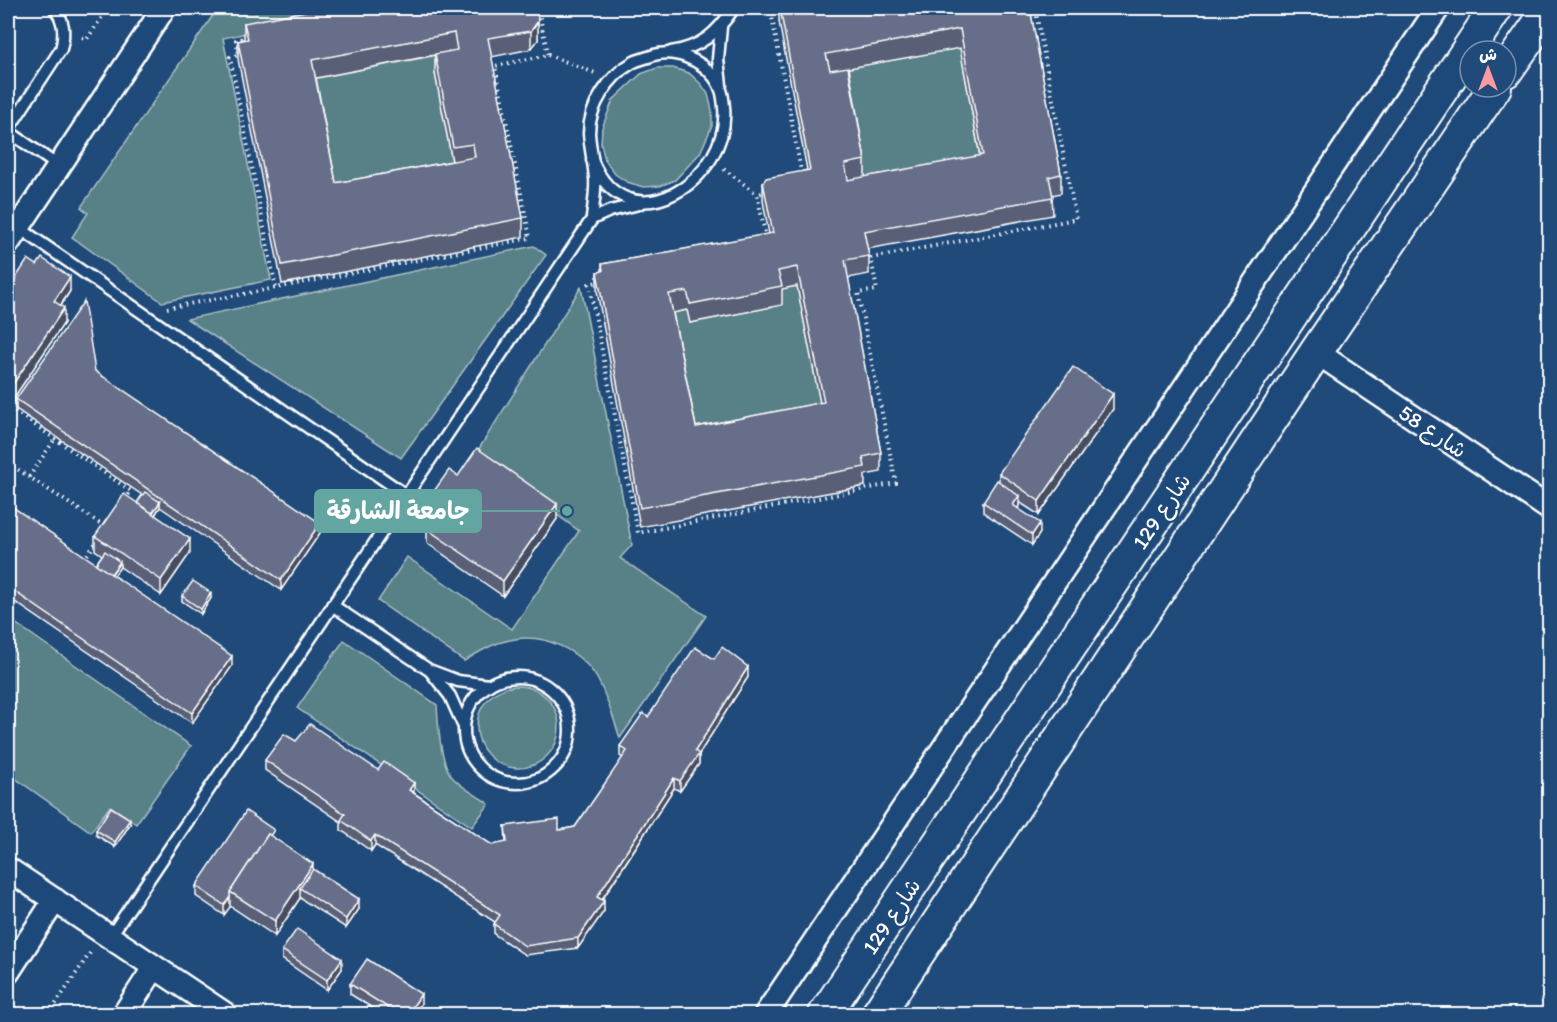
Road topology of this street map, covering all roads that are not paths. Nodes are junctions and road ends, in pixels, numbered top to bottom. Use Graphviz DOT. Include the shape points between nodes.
graph roads {
  1 [pos="54,8"];
  2 [pos="164,8"];
  3 [pos="734,8"];
  4 [pos="1438,8"];
  5 [pos="1496,8"];
  6 [pos="1550,8"];
  7 [pos="721,27"];
  8 [pos="661,53"];
  9 [pos="1518,54"];
  10 [pos="722,91"];
  11 [pos="1487,99"];
  12 [pos="8,130"];
  13 [pos="592,160"];
  14 [pos="58,166"];
  15 [pos="649,202"];
  16 [pos="591,219"];
  17 [pos="13,235"];
  18 [pos="1316,352"];
  19 [pos="406,495"];
  20 [pos="1550,509"];
  21 [pos="332,605"];
  22 [pos="429,670"];
  23 [pos="489,685"];
  24 [pos="464,727"];
  25 [pos="8,868"];
  26 [pos="55,900"];
  27 [pos="107,935"];
  28 [pos="154,968"];
  29 [pos="8,972"];
  30 [pos="124,1014"];
  31 [pos="225,1014"];
  32 [pos="766,1014"];
  33 [pos="825,1014"];
  34 [pos="878,1014"];
  1 -- 12 [label="lane" via="63,24 61,49"];
  2 -- 14 [label="street"];
  3 -- 7 [label="lane"];
  4 -- 32 [label="street"];
  5 -- 33 [label="street, شارع 129"];
  6 -- 9 [label="street"];
  7 -- 8 [label="lane" via="693,45"];
  7 -- 10 [label="lane" via="718,59"];
  8 -- 10 [label="lane" via="676,54 704,67"];
  8 -- 13 [label="lane" via="633,62 611,79 596,103 589,131"];
  10 -- 15 [label="lane" via="725,115 721,138 711,160 695,180 674,194"];
  11 -- 18 [label="street, شارع 129"];
  12 -- 14 [label="lane"];
  13 -- 15 [label="lane" via="607,186 619,195"];
  13 -- 16 [label="lane" via="595,180"];
  14 -- 17 [label="street"];
  15 -- 16 [label="lane"];
  16 -- 19 [label="lane"];
  17 -- 19 [label="lane" via="142,313"];
  18 -- 20 [label="street, شارع 58"];
  18 -- 34 [label="street, شارع 129"];
  19 -- 21 [label="lane"];
  21 -- 22 [label="lane"];
  21 -- 27 [label="lane"];
  22 -- 23 [label="lane" via="458,681"];
  22 -- 24 [label="lane" via="450,696"];
  23 -- 24 [label="lane" via="471,703"];
  23 -- 24 [label="lane" via="508,678 528,678 547,686 561,700 569,719 570,739 563,758 550,773 531,782 501,781 476,765 466,747"];
  25 -- 26 [label="street"];
  26 -- 27 [label="street"];
  26 -- 29 [label="street"];
  27 -- 28 [label="street"];
  28 -- 30 [label="street"];
  28 -- 31 [label="street"];
}
